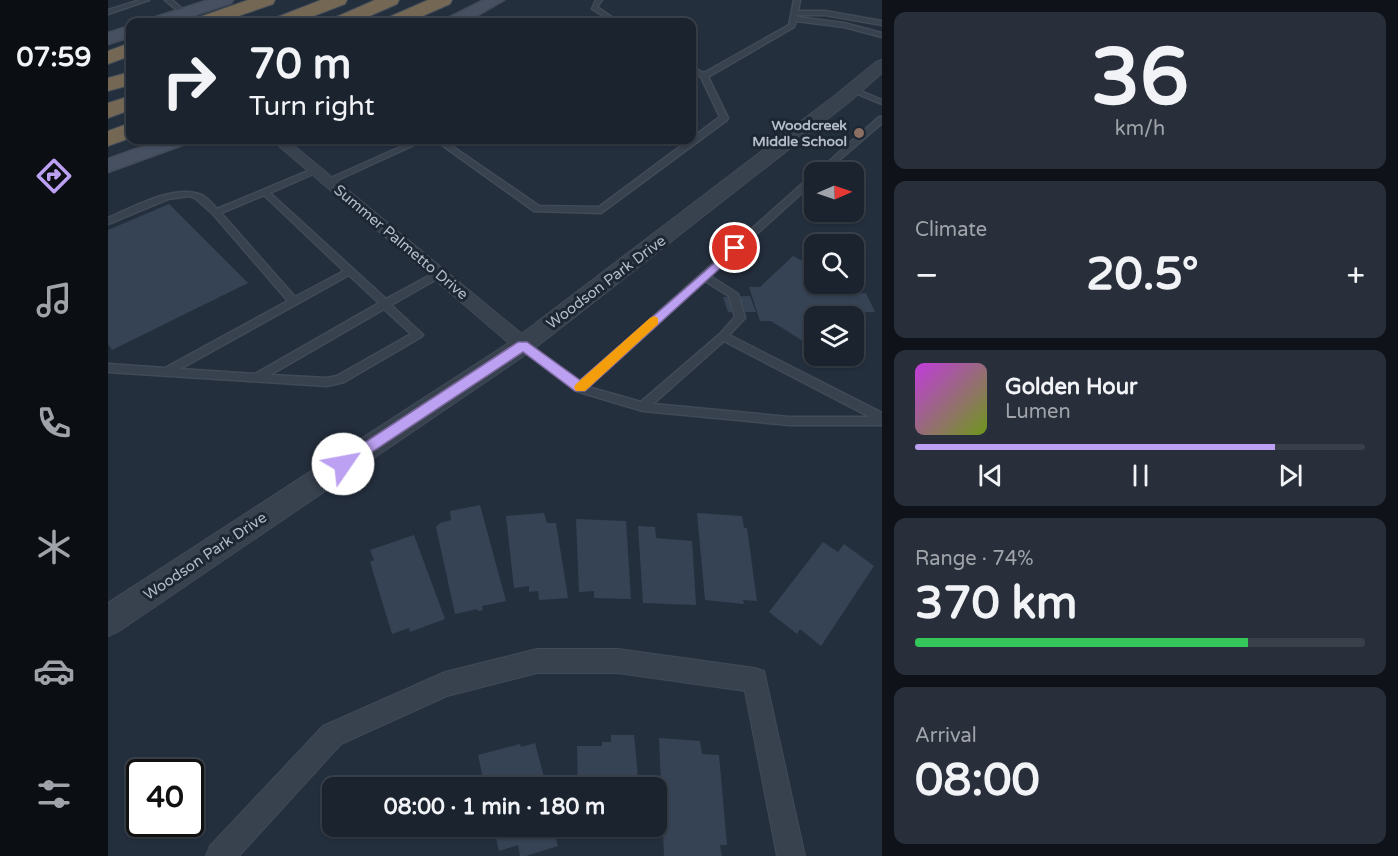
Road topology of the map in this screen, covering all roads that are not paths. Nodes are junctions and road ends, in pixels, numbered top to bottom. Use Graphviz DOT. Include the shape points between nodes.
graph roads {
  1 [pos="146,0"];
  2 [pos="168,0"];
  3 [pos="225,0"];
  4 [pos="266,0"];
  5 [pos="338,0"];
  6 [pos="390,0"];
  7 [pos="443,0"];
  8 [pos="496,0"];
  9 [pos="598,0"];
  10 [pos="797,0"];
  11 [pos="108,12"];
  12 [pos="185,14"];
  13 [pos="796,16"];
  14 [pos="843,17"];
  15 [pos="172,18"];
  16 [pos="215,18"];
  17 [pos="292,18"];
  18 [pos="350,18"];
  19 [pos="403,18"];
  20 [pos="462,18"];
  21 [pos="610,18"];
  22 [pos="882,23"];
  23 [pos="844,25"];
  24 [pos="126,33"];
  25 [pos="882,35"];
  26 [pos="108,39"];
  27 [pos="126,51"];
  28 [pos="108,58"];
  29 [pos="882,65"];
  30 [pos="696,71"];
  31 [pos="704,76"];
  32 [pos="126,79"];
  33 [pos="108,85"];
  34 [pos="853,90"];
  35 [pos="882,102"];
  36 [pos="126,104"];
  37 [pos="108,111"];
  38 [pos="882,119"];
  39 [pos="126,132"];
  40 [pos="108,139"];
  41 [pos="696,139"];
  42 [pos="167,144"];
  43 [pos="284,144"];
  44 [pos="411,144"];
  45 [pos="445,144"];
  46 [pos="689,144"];
  47 [pos="833,162"];
  48 [pos="108,166"];
  49 [pos="322,176"];
  50 [pos="804,187"];
  51 [pos="265,192"];
  52 [pos="216,212"];
  53 [pos="108,221"];
  54 [pos="350,271"];
  55 [pos="439,274"];
  56 [pos="703,276"];
  57 [pos="294,302"];
  58 [pos="385,304"];
  59 [pos="723,336"];
  60 [pos="523,345"];
  61 [pos="108,368"];
  62 [pos="168,371"];
  63 [pos="256,377"];
  64 [pos="580,388"];
  65 [pos="643,407"];
  66 [pos="882,419"];
  67 [pos="108,621"];
  68 [pos="220,856"];
  69 [pos="791,856"];
  1 -- 11 [label="lane"];
  2 -- 12 [label="lane"];
  3 -- 12 [label="main road"];
  4 -- 16 [label="highway"];
  5 -- 17 [label="highway"];
  6 -- 18 [label="highway"];
  7 -- 19 [label="highway"];
  8 -- 20 [label="main road"];
  9 -- 21 [label="lane" via="594,8"];
  10 -- 13 [label="lane"];
  12 -- 15 [label="main road"];
  13 -- 14 [label="lane"];
  13 -- 23 [label="lane"];
  13 -- 31 [label="lane" via="792,26"];
  14 -- 22 [label="lane"];
  14 -- 23 [label="lane"];
  23 -- 25 [label="lane"];
  24 -- 26 [label="main road"];
  27 -- 28 [label="highway"];
  29 -- 34 [label="street, Woodson Park Drive"];
  30 -- 31 [label="lane"];
  31 -- 41 [label="lane" via="724,118"];
  32 -- 33 [label="highway"];
  34 -- 35 [label="lane"];
  34 -- 60 [label="street, Woodson Park Drive"];
  36 -- 37 [label="highway"];
  38 -- 47 [label="lane"];
  39 -- 40 [label="highway"];
  42 -- 48 [label="main road"];
  43 -- 49 [label="street, Summer Palmetto Drive"];
  44 -- 49 [label="lane"];
  45 -- 46 [label="lane" via="537,209 601,210"];
  49 -- 51 [label="lane"];
  49 -- 55 [label="street, Summer Palmetto Drive"];
  50 -- 56 [label="lane"];
  51 -- 52 [label="lane"];
  51 -- 54 [label="lane"];
  52 -- 53 [label="lane" via="199,197 183,195 168,197"];
  52 -- 57 [label="lane"];
  54 -- 57 [label="lane"];
  54 -- 58 [label="lane"];
  55 -- 58 [label="lane"];
  55 -- 60 [label="street, Summer Palmetto Drive"];
  56 -- 59 [label="lane" via="733,294 740,318"];
  56 -- 64 [label="lane"];
  57 -- 62 [label="lane"];
  58 -- 63 [label="lane"];
  58 -- 63 [label="lane" via="418,335 333,381"];
  59 -- 65 [label="lane"];
  59 -- 66 [label="lane"];
  60 -- 64 [label="lane"];
  60 -- 67 [label="street, Woodson Park Drive"];
  61 -- 62 [label="lane"];
  62 -- 63 [label="lane"];
  64 -- 65 [label="lane"];
  65 -- 66 [label="lane" via="789,421"];
  68 -- 69 [label="street" via="332,735 445,684 537,661 618,661 755,680"];
}
